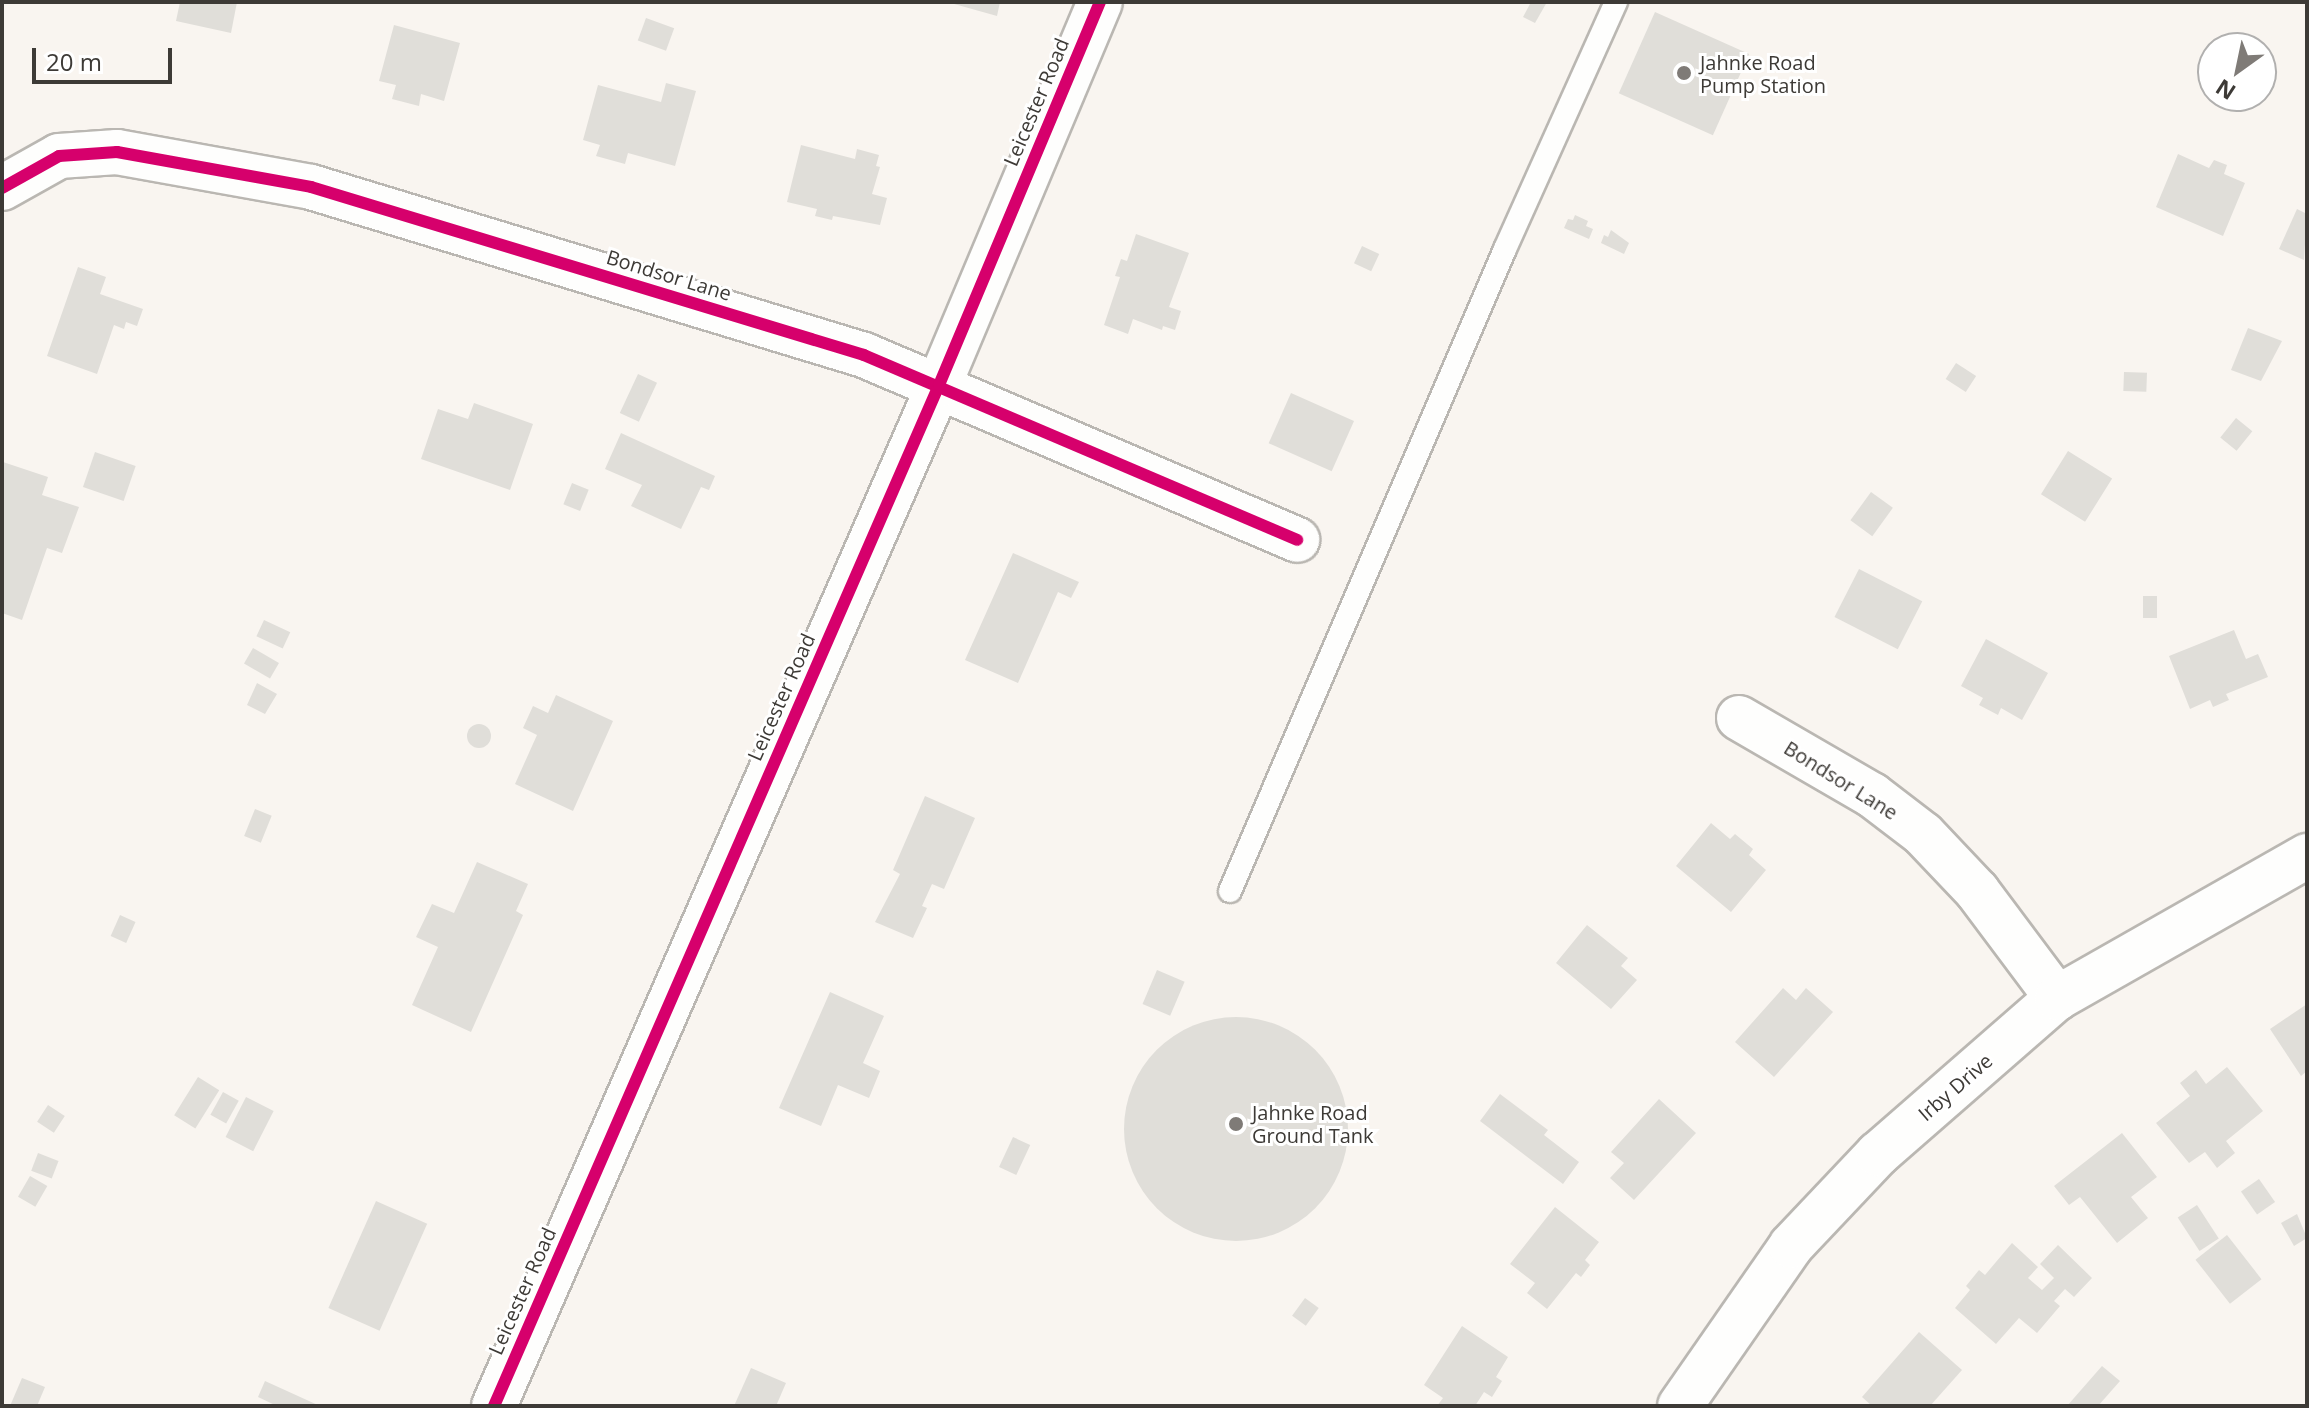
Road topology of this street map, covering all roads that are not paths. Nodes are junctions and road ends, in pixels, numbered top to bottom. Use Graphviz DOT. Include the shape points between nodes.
graph roads {
  1 [pos="1100,2"];
  2 [pos="1616,2"];
  3 [pos="5,185"];
  4 [pos="939,385"];
  5 [pos="1297,540"];
  6 [pos="1739,718"];
  7 [pos="2307,856"];
  8 [pos="1230,891"];
  9 [pos="2057,998"];
  10 [pos="494,1406"];
  11 [pos="1680,1406"];
  1 -- 4 [label="street, Leicester Road"];
  2 -- 8 [label="lane"];
  3 -- 4 [label="street, Bondsor Lane" via="59,156 117,152 311,187 864,355"];
  4 -- 5 [label="street, Bondsor Lane"];
  4 -- 10 [label="street, Leicester Road"];
  6 -- 9 [label="street, Bondsor Lane" via="1872,795 1923,834 1977,891"];
  7 -- 9 [label="street, Irby Drive"];
  9 -- 11 [label="street, Irby Drive" via="1878,1154 1791,1246"];
}
